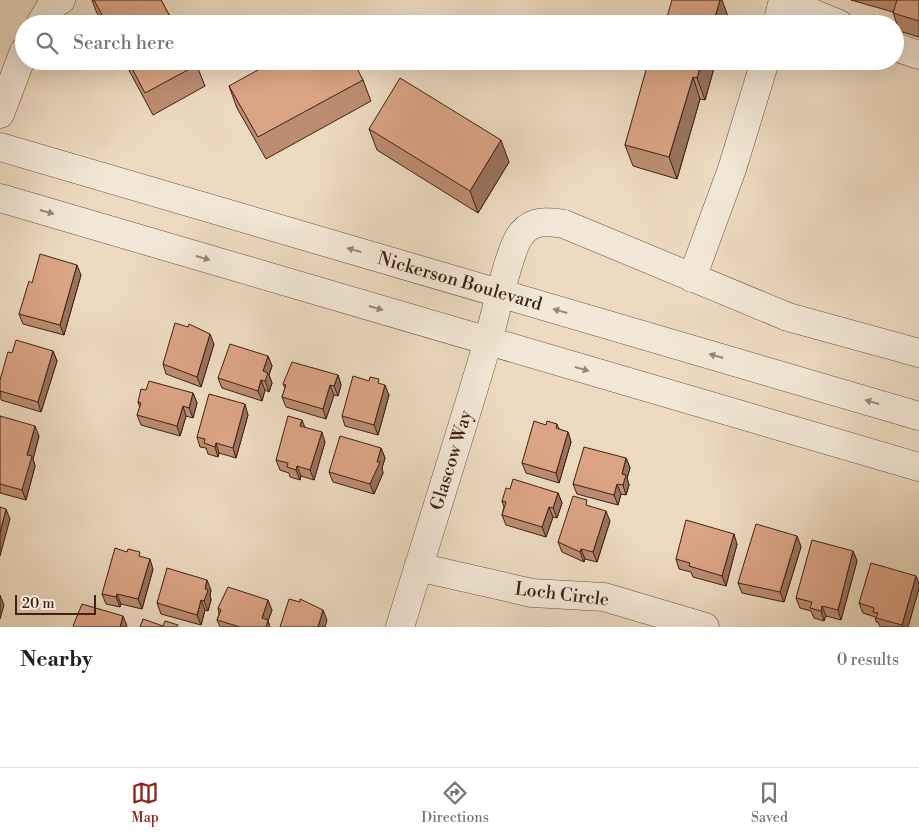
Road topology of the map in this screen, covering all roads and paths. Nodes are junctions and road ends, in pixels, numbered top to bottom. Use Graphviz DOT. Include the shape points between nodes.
graph roads {
  1 [pos="61,0"];
  2 [pos="781,9"];
  3 [pos="46,15"];
  4 [pos="819,15"];
  5 [pos="904,50"];
  6 [pos="919,55"];
  7 [pos="16,70"];
  8 [pos="762,70"];
  9 [pos="0,114"];
  10 [pos="0,147"];
  11 [pos="0,198"];
  12 [pos="692,278"];
  13 [pos="501,294"];
  14 [pos="488,341"];
  15 [pos="919,353"];
  16 [pos="919,416"];
  17 [pos="919,467"];
  18 [pos="418,566"];
  19 [pos="400,627"];
  20 [pos="705,627"];
  1 -- 3 [label="street" via="51,6"];
  2 -- 4 [label="street"];
  5 -- 6 [label="street"];
  7 -- 9 [label="street"];
  8 -- 12 [label="street" via="732,169"];
  13 -- 10 [label="street, Nickerson Boulevard, one-way"];
  11 -- 14 [label="street, one-way"];
  12 -- 13 [label="street, Glascow Way" via="564,224 544,221 522,232 513,249"];
  12 -- 15 [label="street, Glascow Way" via="788,318"];
  13 -- 14 [label="street, Glascow Way"];
  16 -- 13 [label="street, Nickerson Boulevard, one-way"];
  14 -- 17 [label="street, one-way"];
  14 -- 18 [label="street, Glascow Way"];
  18 -- 19 [label="street, Glascow Way"];
  18 -- 20 [label="street, Loch Circle" via="532,593 604,597"];
}
